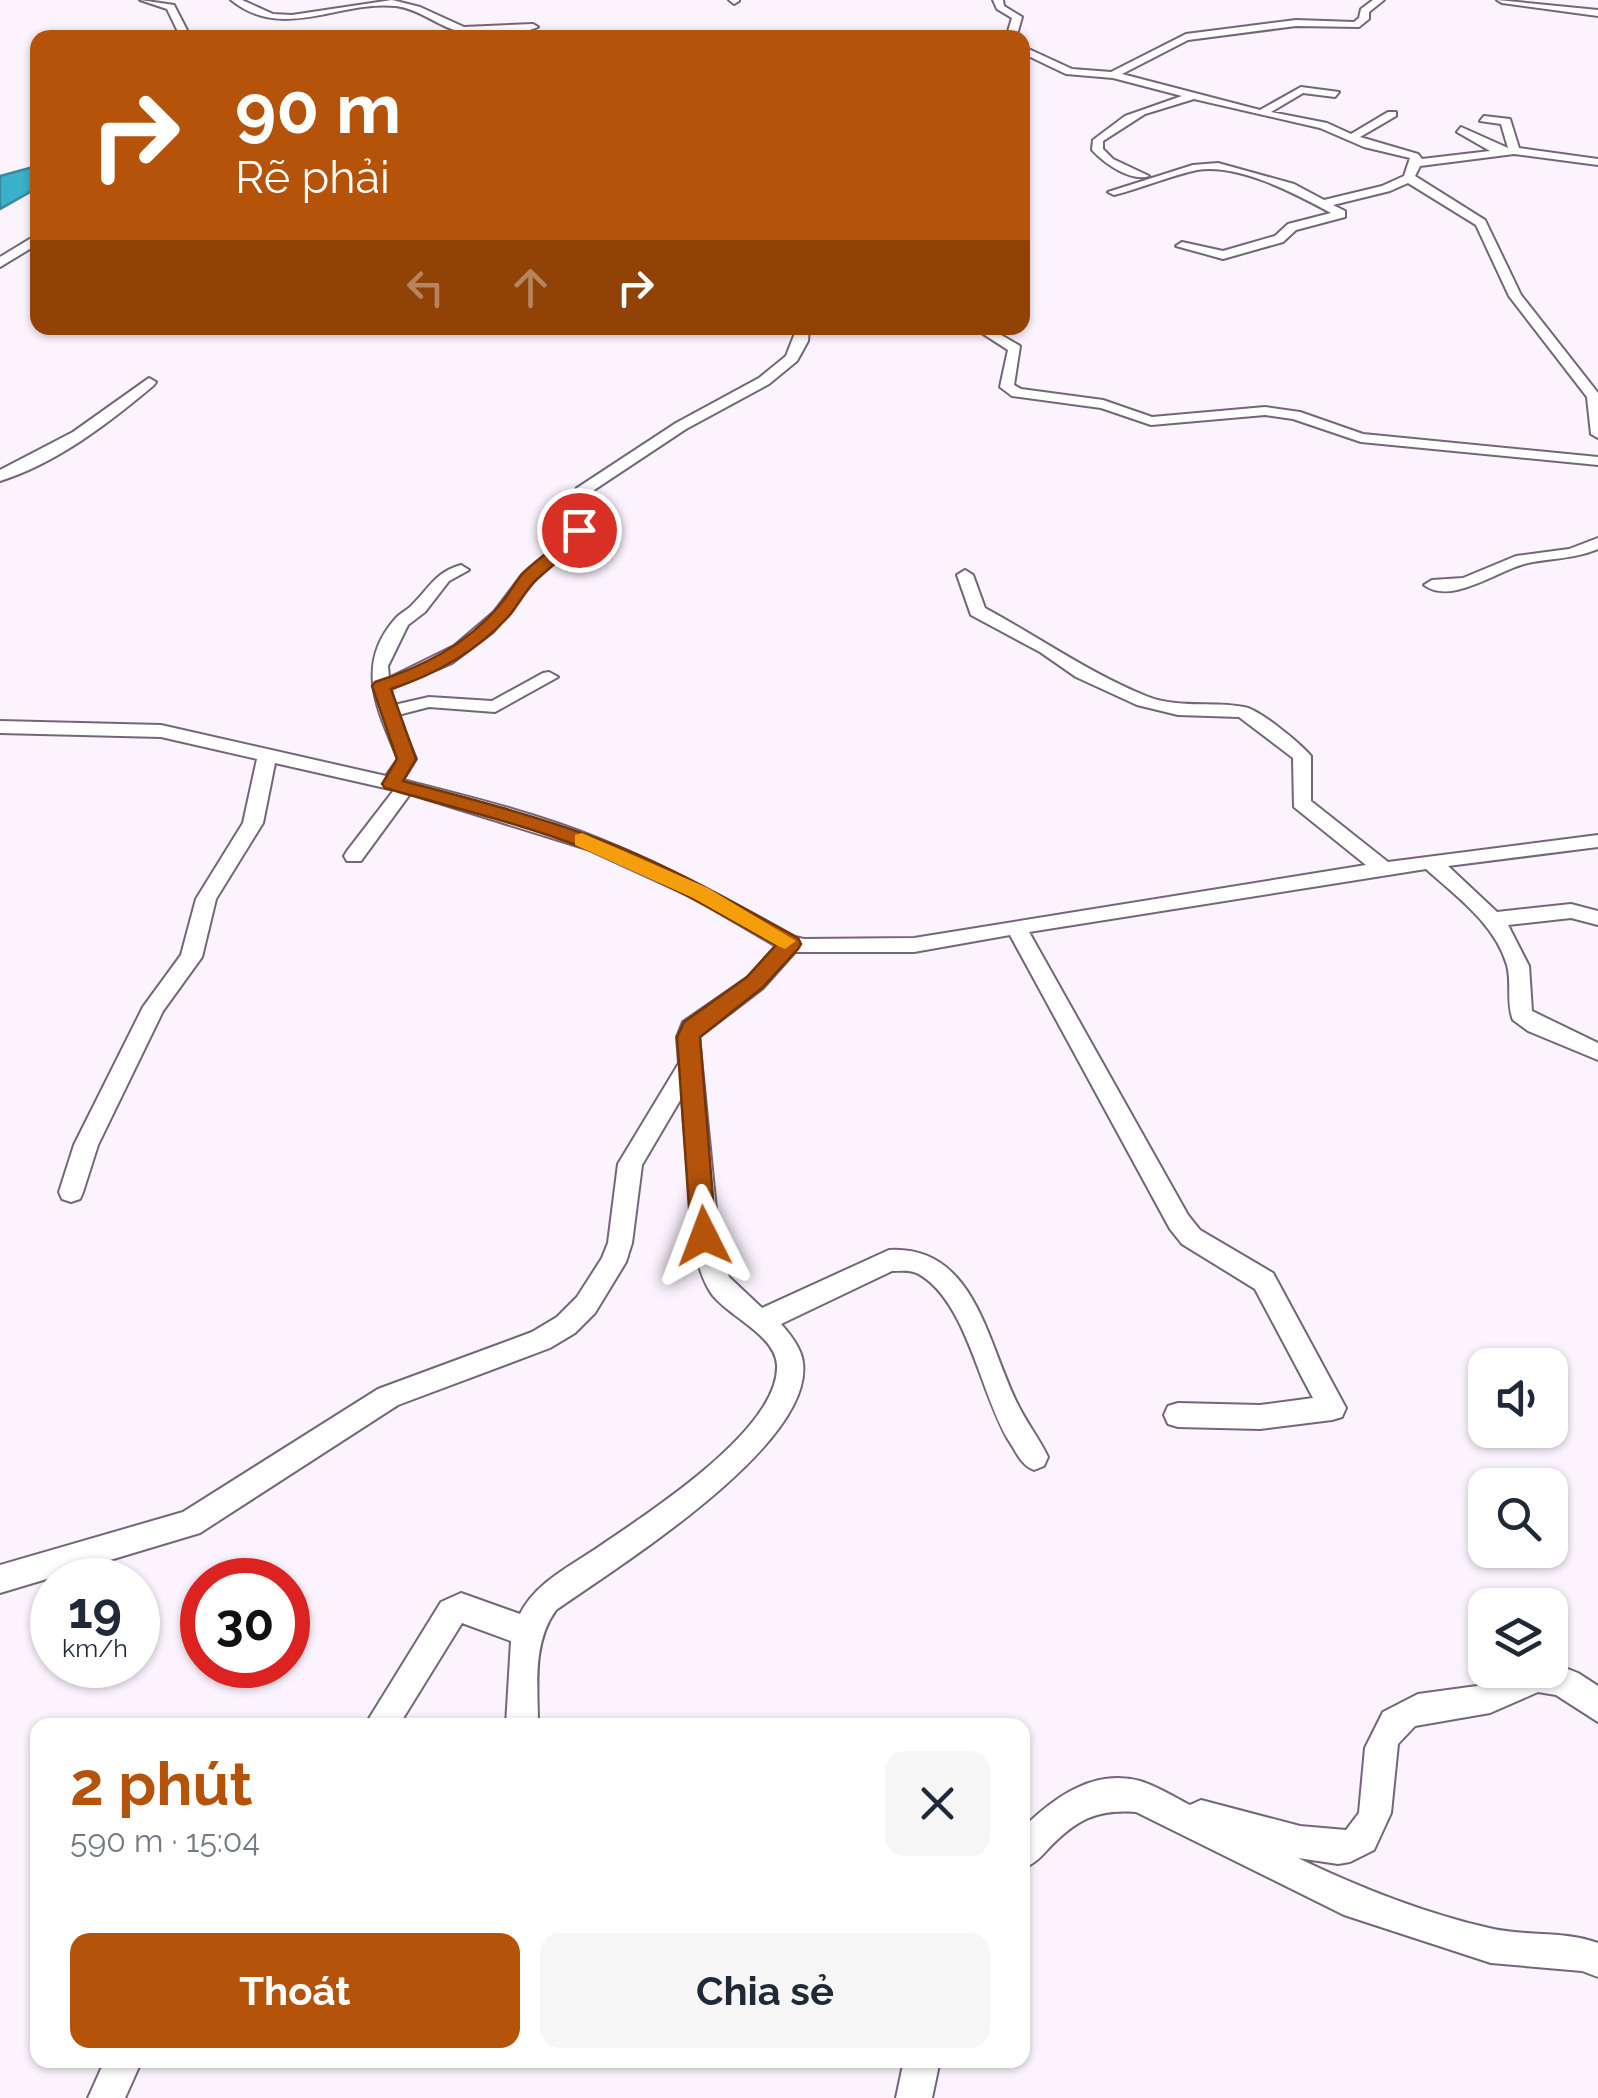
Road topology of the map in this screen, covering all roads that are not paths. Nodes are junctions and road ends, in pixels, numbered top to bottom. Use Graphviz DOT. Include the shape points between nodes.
graph roads {
  1 [pos="145,0"];
  2 [pos="180,0"];
  3 [pos="236,0"];
  4 [pos="998,0"];
  5 [pos="1379,0"];
  6 [pos="1502,0"];
  7 [pos="162,3"];
  8 [pos="1598,13"];
  9 [pos="533,27"];
  10 [pos="182,30"];
  11 [pos="1014,30"];
  12 [pos="1030,54"];
  13 [pos="1112,75"];
  14 [pos="1335,94"];
  15 [pos="1204,96"];
  16 [pos="1262,113"];
  17 [pos="1392,114"];
  18 [pos="1484,119"];
  19 [pos="1461,130"];
  20 [pos="1352,137"];
  21 [pos="1514,151"];
  22 [pos="1500,152"];
  23 [pos="1598,162"];
  24 [pos="1416,163"];
  25 [pos="1143,176"];
  26 [pos="1409,178"];
  27 [pos="1114,192"];
  28 [pos="1325,203"];
  29 [pos="30,243"];
  30 [pos="1182,246"];
  31 [pos="0,263"];
  32 [pos="802,335"];
  33 [pos="993,335"];
  34 [pos="149,382"];
  35 [pos="1598,434"];
  36 [pos="1598,461"];
  37 [pos="0,476"];
  38 [pos="1598,543"];
  39 [pos="461,570"];
  40 [pos="964,574"];
  41 [pos="1432,585"];
  42 [pos="548,678"];
  43 [pos="381,686"];
  44 [pos="388,712"];
  45 [pos="4,727"];
  46 [pos="267,754"];
  47 [pos="399,786"];
  48 [pos="1598,841"];
  49 [pos="354,856"];
  50 [pos="1430,862"];
  51 [pos="1384,868"];
  52 [pos="1598,918"];
  53 [pos="1493,920"];
  54 [pos="1016,928"];
  55 [pos="790,944"];
  56 [pos="1598,1052"];
  57 [pos="691,1062"];
  58 [pos="71,1192"];
  59 [pos="761,1321"];
  60 [pos="1178,1415"];
  61 [pos="1034,1457"];
  62 [pos="0,1579"];
  63 [pos="526,1631"];
  64 [pos="1598,1706"];
  65 [pos="385,1718"];
  66 [pos="522,1718"];
  67 [pos="1164,1806"];
  68 [pos="1030,1845"];
  69 [pos="1598,1960"];
  70 [pos="120,2068"];
  71 [pos="920,2068"];
  72 [pos="106,2098"];
  73 [pos="914,2098"];
  1 -- 7 [label="street"];
  2 -- 7 [label="street"];
  3 -- 9 [label="street" via="264,16 391,2 465,30"];
  4 -- 11 [label="street" via="1018,17"];
  5 -- 13 [label="street" via="1356,25 1296,23 1186,37"];
  6 -- 8 [label="street"];
  7 -- 10 [label="street" via="172,7"];
  12 -- 13 [label="street" via="1070,72"];
  13 -- 15 [label="street"];
  14 -- 16 [label="street" via="1301,90"];
  15 -- 16 [label="street"];
  15 -- 25 [label="street" via="1162,104 1098,140 1097,150 1109,162"];
  16 -- 20 [label="street" via="1317,117"];
  17 -- 20 [label="street"];
  18 -- 21 [label="street" via="1506,121"];
  19 -- 22 [label="street"];
  20 -- 24 [label="street" via="1410,155"];
  21 -- 22 [label="street"];
  21 -- 23 [label="street"];
  22 -- 24 [label="street"];
  24 -- 26 [label="street"];
  26 -- 28 [label="street"];
  26 -- 35 [label="street" via="1481,224 1515,296 1594,397"];
  27 -- 28 [label="street" via="1209,165 1290,186"];
  28 -- 30 [label="street" via="1340,214 1230,254"];
  29 -- 31 [label="street"];
  32 -- 43 [label="street" via="792,358 764,381 681,426 578,496 576,538 529,577 468,645 422,673"];
  33 -- 36 [label="street" via="1016,349 1007,387 1017,393 1102,404 1151,421 1265,411 1361,438"];
  34 -- 37 [label="street" via="95,425"];
  38 -- 41 [label="street" via="1522,560 1466,583"];
  39 -- 43 [label="street" via="443,578 402,622 381,660"];
  40 -- 51 [label="street" via="977,611 1082,673 1160,706 1244,712 1302,756 1300,794 1310,812"];
  42 -- 44 [label="street" via="496,707 429,702"];
  43 -- 44 [label="street"];
  44 -- 47 [label="street" via="407,759"];
  45 -- 46 [label="street" via="161,731"];
  46 -- 47 [label="street"];
  46 -- 58 [label="street" via="253,823 206,899 190,957 154,1006 86,1145"];
  47 -- 49 [label="street"];
  47 -- 55 [label="street" via="594,844"];
  48 -- 50 [label="street"];
  50 -- 51 [label="street"];
  50 -- 53 [label="street"];
  51 -- 54 [label="street"];
  52 -- 53 [label="street" via="1571,912"];
  53 -- 56 [label="street" via="1519,968 1522,1014"];
  54 -- 55 [label="street" via="914,945"];
  54 -- 60 [label="street" via="1178,1222 1191,1237 1264,1281 1332,1408 1260,1418"];
  55 -- 57 [label="street" via="754,983 692,1028"];
  57 -- 59 [label="street" via="707,1250 718,1283"];
  57 -- 62 [label="street" via="630,1164 613,1262 566,1325 377,1403 190,1523"];
  59 -- 61 [label="street" via="889,1261 918,1258 944,1280 970,1322 1004,1406"];
  59 -- 63 [label="street" via="783,1344 792,1367 776,1413 727,1469 546,1600"];
  63 -- 65 [label="street" via="461,1608 452,1612"];
  63 -- 66 [label="street"];
  64 -- 67 [label="street" via="1550,1677 1529,1677 1490,1698 1436,1705 1392,1725 1381,1749 1372,1820 1350,1846 1328,1847"];
  67 -- 68 [label="street" via="1106,1792 1077,1802"];
  67 -- 69 [label="street" via="1344,1898 1491,1946"];
  70 -- 72 [label="street"];
  71 -- 73 [label="street"];
}
